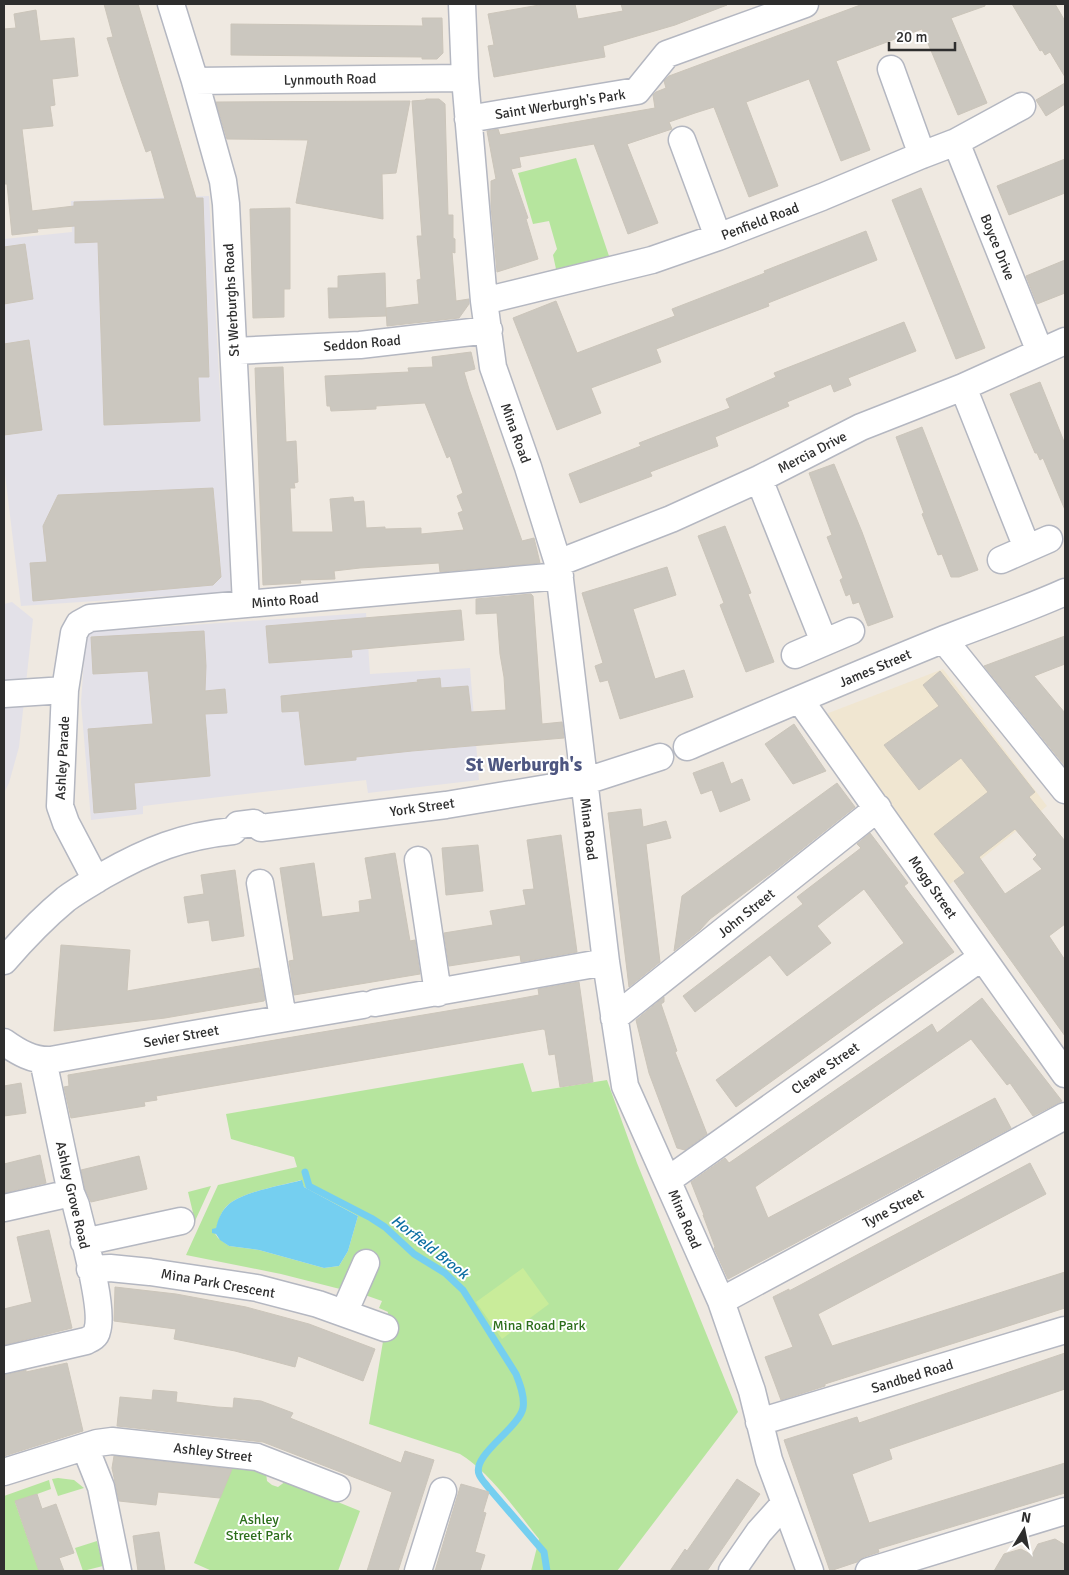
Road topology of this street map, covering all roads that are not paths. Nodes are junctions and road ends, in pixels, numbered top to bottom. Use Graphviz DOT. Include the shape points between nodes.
graph roads {
  1 [pos="171,4"];
  2 [pos="462,4"];
  3 [pos="805,4"];
  4 [pos="891,69"];
  5 [pos="465,78"];
  6 [pos="195,81"];
  7 [pos="1022,106"];
  8 [pos="468,119"];
  9 [pos="682,140"];
  10 [pos="956,142"];
  11 [pos="922,154"];
  12 [pos="718,237"];
  13 [pos="484,302"];
  14 [pos="489,330"];
  15 [pos="1065,341"];
  16 [pos="234,351"];
  17 [pos="1040,352"];
  18 [pos="963,387"];
  19 [pos="759,479"];
  20 [pos="1000,560"];
  21 [pos="559,569"];
  22 [pos="1065,592"];
  23 [pos="246,604"];
  24 [pos="851,631"];
  25 [pos="944,640"];
  26 [pos="824,642"];
  27 [pos="795,655"];
  28 [pos="65,690"];
  29 [pos="4,694"];
  30 [pos="800,700"];
  31 [pos="583,782"];
  32 [pos="1065,790"];
  33 [pos="878,808"];
  34 [pos="418,860"];
  35 [pos="96,880"];
  36 [pos="260,883"];
  37 [pos="982,957"];
  38 [pos="4,961"];
  39 [pos="606,962"];
  40 [pos="438,993"];
  41 [pos="283,1018"];
  42 [pos="614,1018"];
  43 [pos="4,1042"];
  44 [pos="43,1060"];
  45 [pos="1065,1074"];
  46 [pos="1065,1116"];
  47 [pos="668,1180"];
  48 [pos="71,1193"];
  49 [pos="4,1208"];
  50 [pos="181,1221"];
  51 [pos="84,1242"];
  52 [pos="366,1263"];
  53 [pos="90,1269"];
  54 [pos="720,1301"];
  55 [pos="344,1312"];
  56 [pos="385,1328"];
  57 [pos="1065,1330"];
  58 [pos="4,1360"];
  59 [pos="759,1422"];
  60 [pos="85,1447"];
  61 [pos="4,1472"];
  62 [pos="337,1488"];
  63 [pos="443,1492"];
  64 [pos="785,1503"];
  65 [pos="1065,1512"];
  66 [pos="118,1571"];
  67 [pos="418,1571"];
  68 [pos="732,1571"];
  69 [pos="810,1571"];
  70 [pos="870,1571"];
  1 -- 6 [label="street, St Werburghs Road"];
  2 -- 5 [label="street, Mina Road"];
  3 -- 8 [label="street, Saint Werburgh's Park" via="667,54 637,91"];
  4 -- 11 [label="street"];
  5 -- 6 [label="street, Lynmouth Road"];
  5 -- 8 [label="street, Mina Road"];
  6 -- 16 [label="street, St Werburghs Road" via="223,181"];
  7 -- 10 [label="street, Penfield Road"];
  8 -- 13 [label="street, Mina Road"];
  9 -- 12 [label="street"];
  10 -- 11 [label="street, Penfield Road"];
  10 -- 17 [label="street, Boyce Drive"];
  11 -- 12 [label="street, Penfield Road"];
  12 -- 13 [label="street, Penfield Road" via="652,260"];
  13 -- 14 [label="street, Mina Road"];
  14 -- 16 [label="street, Seddon Road" via="360,345"];
  14 -- 21 [label="street, Mina Road" via="493,367"];
  15 -- 17 [label="street, Mercia Drive"];
  16 -- 23 [label="street, St Werburghs Road"];
  17 -- 18 [label="street, Mercia Drive"];
  18 -- 19 [label="street, Mercia Drive" via="861,427"];
  18 -- 20 [label="street" via="1038,544"];
  19 -- 21 [label="street, Mercia Drive"];
  19 -- 26 [label="street"];
  21 -- 23 [label="street, Minto Road"];
  21 -- 31 [label="street, Mina Road"];
  22 -- 25 [label="street, James Street"];
  23 -- 28 [label="street, Minto Road" via="86,620 74,632"];
  24 -- 26 [label="street"];
  25 -- 30 [label="street, James Street"];
  25 -- 32 [label="street"];
  26 -- 27 [label="street"];
  28 -- 29 [label="street"];
  28 -- 35 [label="street, Ashley Parade" via="60,806"];
  30 -- 31 [label="street, James Street" via="687,747 678,741 664,746 660,756"];
  30 -- 33 [label="street, Mogg Street"];
  31 -- 35 [label="street, York Street" via="446,805 260,828 255,834 212,833 163,846"];
  31 -- 39 [label="street, Mina Road"];
  33 -- 37 [label="street, Mogg Street"];
  33 -- 42 [label="street, John Street"];
  34 -- 40 [label="street"];
  35 -- 38 [label="street, York Street" via="65,900"];
  36 -- 41 [label="street"];
  37 -- 45 [label="street, Mogg Street"];
  37 -- 47 [label="street, Cleave Street"];
  39 -- 40 [label="street, Sevier Street"];
  39 -- 42 [label="street, Mina Road"];
  40 -- 41 [label="street, Sevier Street"];
  41 -- 44 [label="street, Sevier Street"];
  42 -- 47 [label="street, Mina Road" via="625,1086"];
  43 -- 44 [label="street, Sevier Street" via="26,1056"];
  44 -- 48 [label="street, Ashley Grove Road"];
  46 -- 54 [label="street, Tyne Street"];
  47 -- 54 [label="street, Mina Road"];
  48 -- 49 [label="street"];
  48 -- 51 [label="street, Ashley Grove Road"];
  50 -- 51 [label="street"];
  51 -- 53 [label="street, Ashley Grove Road"];
  52 -- 55 [label="street"];
  53 -- 55 [label="street, Mina Park Crescent" via="134,1270 225,1282"];
  53 -- 58 [label="street, Ashley Grove Road" via="100,1310 98,1331 91,1339"];
  54 -- 59 [label="street, Mina Road" via="752,1390"];
  55 -- 56 [label="street, Mina Park Crescent"];
  57 -- 59 [label="street, Sandbed Road"];
  59 -- 64 [label="street, Mina Road"];
  60 -- 61 [label="street, Ashley Street"];
  60 -- 62 [label="street, Ashley Street" via="112,1441 248,1456"];
  60 -- 66 [label="street" via="101,1487"];
  63 -- 67 [label="street"];
  64 -- 68 [label="street" via="759,1532"];
  64 -- 69 [label="street, Mina Road"];
  65 -- 70 [label="street"];
}
